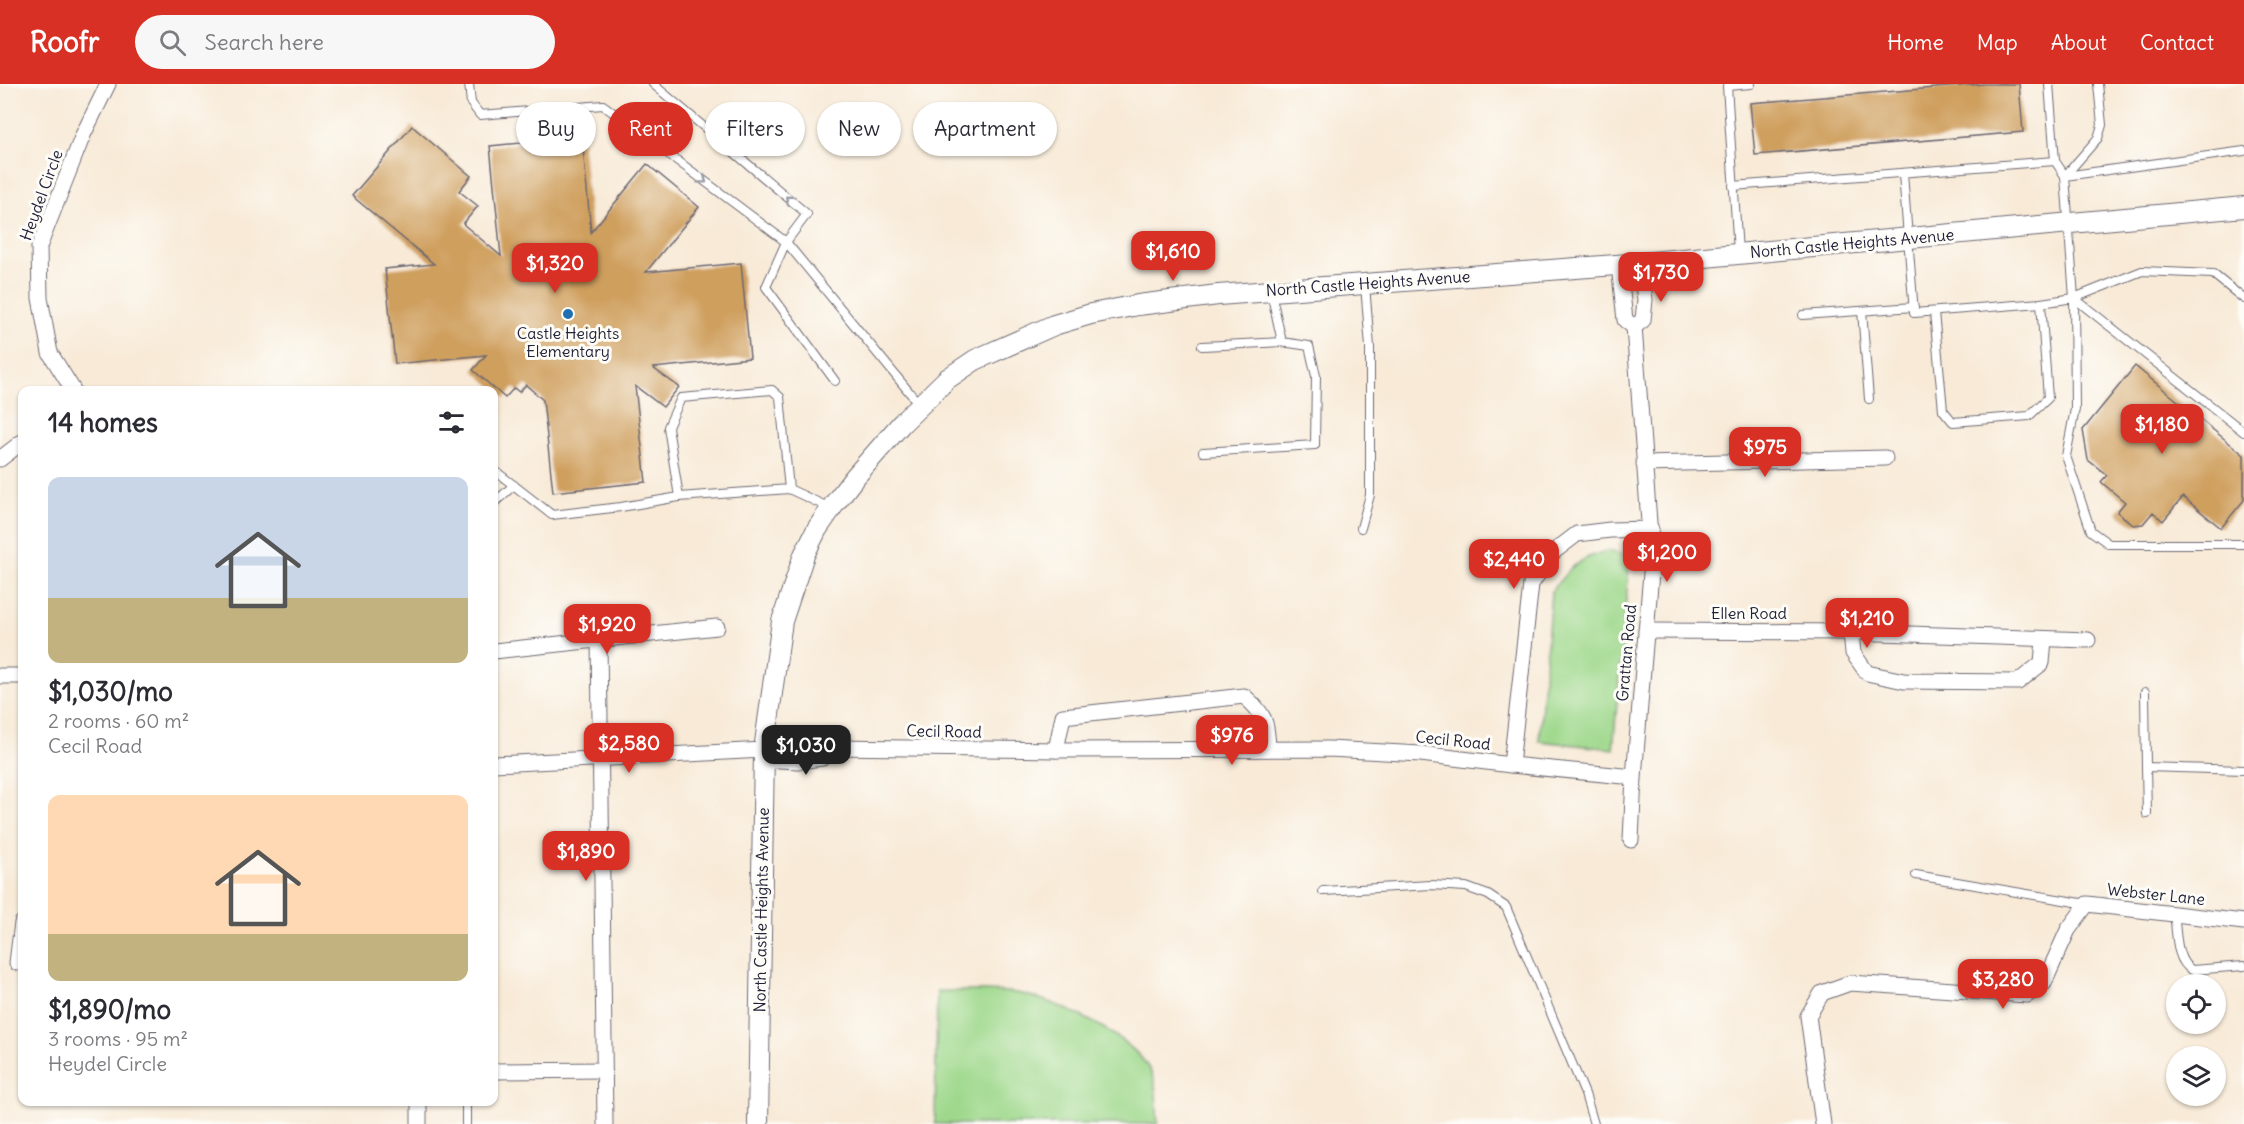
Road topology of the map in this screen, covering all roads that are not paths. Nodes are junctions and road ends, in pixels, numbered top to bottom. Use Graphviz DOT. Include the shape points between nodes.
graph roads {
  1 [pos="108,84"];
  2 [pos="469,84"];
  3 [pos="653,84"];
  4 [pos="1751,84"];
  5 [pos="2049,84"];
  6 [pos="2098,84"];
  7 [pos="2244,151"];
  8 [pos="2055,161"];
  9 [pos="1903,174"];
  10 [pos="2065,176"];
  11 [pos="1733,186"];
  12 [pos="2244,207"];
  13 [pos="2068,222"];
  14 [pos="1908,237"];
  15 [pos="786,242"];
  16 [pos="1738,254"];
  17 [pos="1640,263"];
  18 [pos="1619,265"];
  19 [pos="1364,284"];
  20 [pos="1271,291"];
  21 [pos="2074,298"];
  22 [pos="2244,299"];
  23 [pos="2041,303"];
  24 [pos="1914,307"];
  25 [pos="1862,311"];
  26 [pos="1934,312"];
  27 [pos="1803,315"];
  28 [pos="1634,327"];
  29 [pos="1282,342"];
  30 [pos="1202,346"];
  31 [pos="835,381"];
  32 [pos="71,386"];
  33 [pos="1869,399"];
  34 [pos="920,405"];
  35 [pos="2244,432"];
  36 [pos="18,445"];
  37 [pos="1203,452"];
  38 [pos="1885,458"];
  39 [pos="0,459"];
  40 [pos="1644,464"];
  41 [pos="498,473"];
  42 [pos="514,485"];
  43 [pos="789,489"];
  44 [pos="680,497"];
  45 [pos="498,499"];
  46 [pos="831,509"];
  47 [pos="1361,528"];
  48 [pos="1651,529"];
  49 [pos="2244,544"];
  50 [pos="717,627"];
  51 [pos="1646,631"];
  52 [pos="1851,632"];
  53 [pos="2044,639"];
  54 [pos="599,640"];
  55 [pos="2088,640"];
  56 [pos="498,651"];
  57 [pos="0,676"];
  58 [pos="18,676"];
  59 [pos="2145,692"];
  60 [pos="831,747"];
  61 [pos="764,748"];
  62 [pos="1268,749"];
  63 [pos="1056,750"];
  64 [pos="602,759"];
  65 [pos="498,764"];
  66 [pos="1511,765"];
  67 [pos="2146,767"];
  68 [pos="2244,770"];
  69 [pos="1634,777"];
  70 [pos="2147,814"];
  71 [pos="1631,840"];
  72 [pos="1916,875"];
  73 [pos="1323,891"];
  74 [pos="2087,904"];
  75 [pos="2174,914"];
  76 [pos="2244,921"];
  77 [pos="2244,966"];
  78 [pos="604,1070"];
  79 [pos="498,1071"];
  80 [pos="419,1106"];
  81 [pos="466,1106"];
  82 [pos="419,1124"];
  83 [pos="465,1124"];
  84 [pos="605,1124"];
  85 [pos="758,1124"];
  86 [pos="1594,1124"];
  87 [pos="1823,1124"];
  1 -- 32 [label="street, Heydel Circle" via="83,135 39,247 40,298 50,353"];
  2 -- 15 [label="lane, one-way" via="471,103 480,115 603,105"];
  15 -- 3 [label="lane, one-way" via="807,214"];
  4 -- 11 [label="lane" via="1727,86"];
  5 -- 8 [label="lane"];
  6 -- 10 [label="lane" via="2102,124 2098,138"];
  7 -- 10 [label="lane"];
  8 -- 9 [label="lane"];
  8 -- 10 [label="lane"];
  9 -- 11 [label="lane"];
  9 -- 14 [label="lane"];
  10 -- 13 [label="lane"];
  11 -- 16 [label="lane"];
  12 -- 13 [label="street, North Castle Heights Avenue"];
  13 -- 14 [label="street, North Castle Heights Avenue"];
  13 -- 21 [label="lane"];
  14 -- 16 [label="street, North Castle Heights Avenue"];
  14 -- 24 [label="lane"];
  15 -- 31 [label="lane" via="766,287"];
  15 -- 34 [label="lane"];
  16 -- 17 [label="street, North Castle Heights Avenue"];
  17 -- 18 [label="street, North Castle Heights Avenue"];
  17 -- 28 [label="street" via="1645,300 1643,320"];
  18 -- 19 [label="street, North Castle Heights Avenue"];
  18 -- 28 [label="street" via="1625,320"];
  19 -- 20 [label="street, North Castle Heights Avenue"];
  19 -- 47 [label="lane" via="1370,347 1370,495"];
  20 -- 29 [label="lane"];
  20 -- 34 [label="street, North Castle Heights Avenue" via="1138,305 1054,325 975,360 947,379"];
  21 -- 22 [label="lane" via="2142,271 2213,274"];
  21 -- 23 [label="lane"];
  21 -- 35 [label="lane"];
  21 -- 49 [label="lane" via="2075,409 2066,456 2091,531 2109,544"];
  23 -- 26 [label="lane"];
  23 -- 26 [label="lane" via="2048,398 2029,416 2018,417 1953,422 1943,410"];
  24 -- 25 [label="lane"];
  24 -- 26 [label="lane" via="1914,313"];
  25 -- 27 [label="lane"];
  25 -- 33 [label="lane"];
  28 -- 40 [label="street, Grattan Road"];
  29 -- 30 [label="lane"];
  29 -- 37 [label="lane" via="1309,346 1316,376 1315,445"];
  34 -- 46 [label="street, North Castle Heights Avenue"];
  36 -- 39 [label="street"];
  38 -- 40 [label="street"];
  40 -- 48 [label="street, Grattan Road"];
  41 -- 42 [label="lane"];
  42 -- 44 [label="lane" via="552,514"];
  42 -- 45 [label="lane"];
  43 -- 44 [label="lane"];
  43 -- 44 [label="lane" via="780,397 772,390 681,398 668,427"];
  43 -- 46 [label="lane"];
  46 -- 61 [label="street, North Castle Heights Avenue" via="804,555 782,621"];
  48 -- 51 [label="street, Grattan Road"];
  48 -- 66 [label="street" via="1577,534 1552,553 1531,584"];
  50 -- 54 [label="street"];
  51 -- 52 [label="street, Ellen Road"];
  51 -- 69 [label="street, Grattan Road"];
  52 -- 53 [label="street, Ellen Road"];
  52 -- 53 [label="street" via="1852,653 1867,672 1904,681 2018,682 2042,663"];
  53 -- 55 [label="street, Ellen Road"];
  54 -- 56 [label="street"];
  54 -- 64 [label="street"];
  57 -- 58 [label="street"];
  59 -- 67 [label="lane"];
  60 -- 61 [label="street" via="819,739"];
  60 -- 61 [label="street" via="822,758 798,761"];
  60 -- 63 [label="street, Cecil Road"];
  61 -- 64 [label="street"];
  61 -- 85 [label="street, North Castle Heights Avenue"];
  62 -- 63 [label="street, Cecil Road"];
  62 -- 63 [label="street" via="1267,730 1259,710 1244,696 1063,716"];
  62 -- 66 [label="street, Cecil Road" via="1421,754"];
  64 -- 65 [label="street"];
  64 -- 78 [label="street"];
  66 -- 69 [label="street, Cecil Road"];
  67 -- 68 [label="lane"];
  67 -- 70 [label="lane"];
  69 -- 71 [label="street, Grattan Road"];
  72 -- 74 [label="lane"];
  73 -- 86 [label="lane" via="1466,887 1506,907"];
  74 -- 75 [label="street, Webster Lane"];
  74 -- 87 [label="street, Webster Lane" via="2068,930 2044,983 2027,995 1850,983 1822,993 1808,1016"];
  75 -- 76 [label="street, Webster Lane"];
  75 -- 77 [label="lane" via="2185,966 2192,970"];
  78 -- 79 [label="street"];
  78 -- 84 [label="street"];
  80 -- 82 [label="street"];
  81 -- 83 [label="lane"];
}
